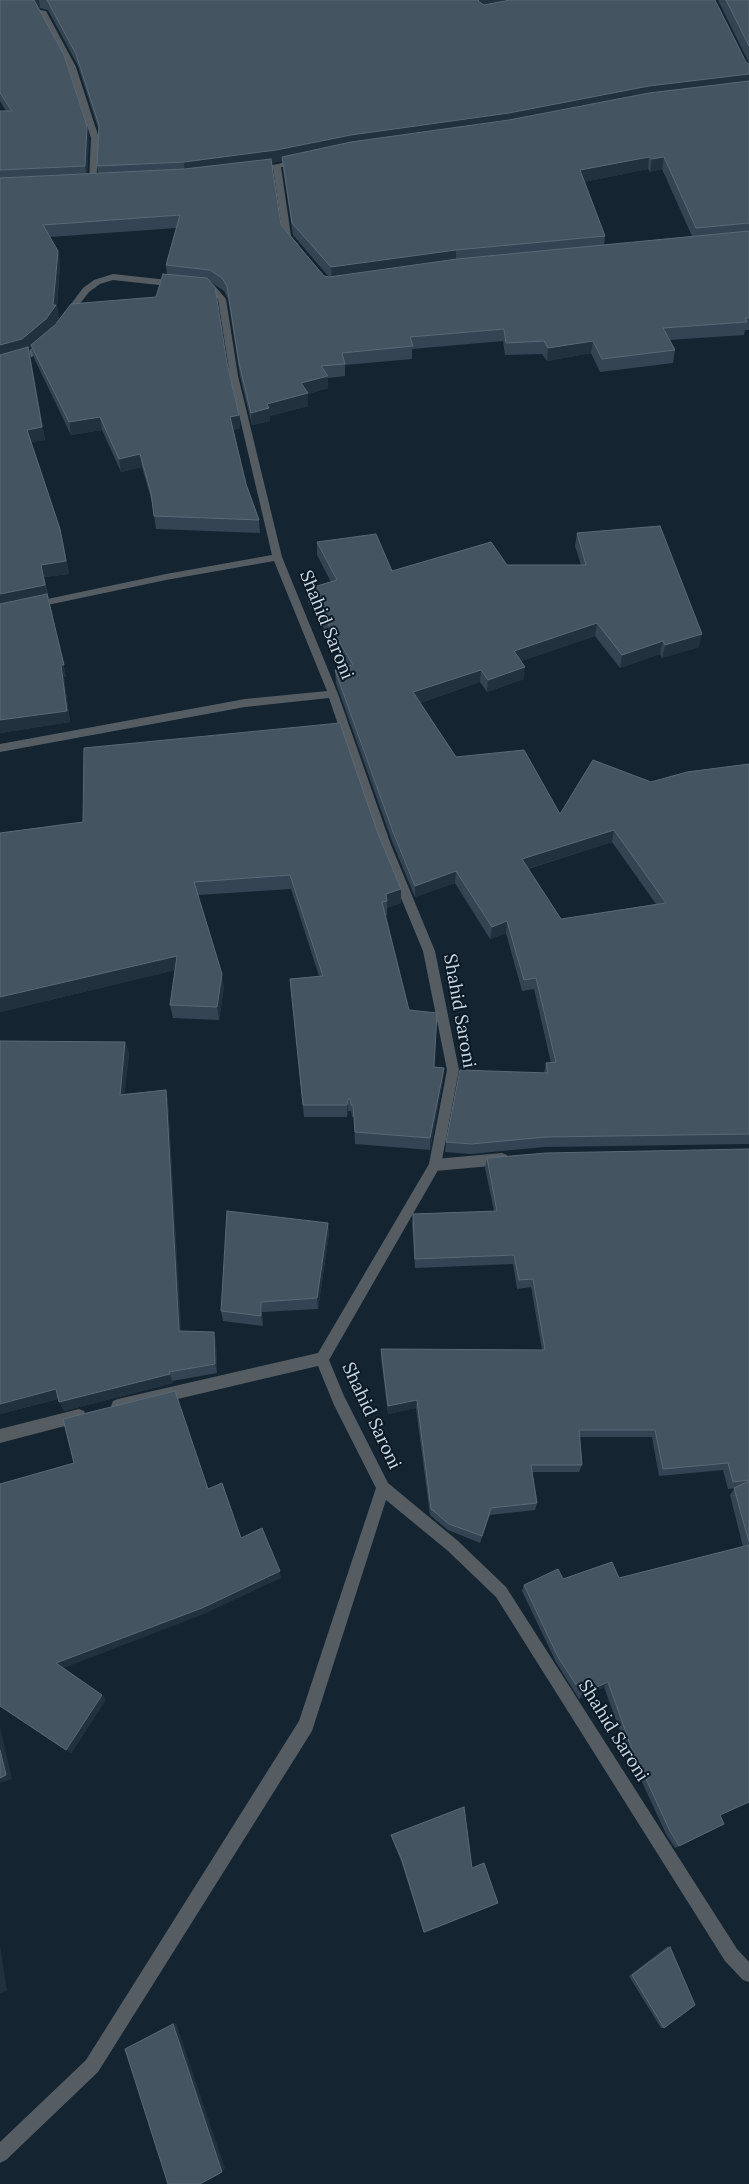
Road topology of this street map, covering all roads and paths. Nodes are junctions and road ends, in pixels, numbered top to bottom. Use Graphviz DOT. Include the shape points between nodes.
graph roads {
  1 [pos="42,11"];
  2 [pos="305,160"];
  3 [pos="277,166"];
  4 [pos="250,170"];
  5 [pos="94,182"];
  6 [pos="103,182"];
  7 [pos="84,183"];
  8 [pos="299,250"];
  9 [pos="0,363"];
  10 [pos="277,557"];
  11 [pos="0,612"];
  12 [pos="333,694"];
  13 [pos="0,748"];
  14 [pos="515,1158"];
  15 [pos="435,1165"];
  16 [pos="322,1359"];
  17 [pos="0,1436"];
  18 [pos="383,1488"];
  19 [pos="749,1974"];
  20 [pos="0,2154"];
  1 -- 5 [label="street" via="72,66 95,138"];
  2 -- 3 [label="street"];
  3 -- 4 [label="street"];
  3 -- 8 [label="street" via="287,236"];
  5 -- 6 [label="street"];
  5 -- 7 [label="street"];
  9 -- 10 [label="street, Shahid Saroni" via="29,355 55,331 86,290 97,282 114,277 211,287 222,299 234,376"];
  10 -- 11 [label="street"];
  10 -- 12 [label="street, Shahid Saroni"];
  12 -- 13 [label="street" via="245,703"];
  12 -- 15 [label="street, Shahid Saroni" via="385,845 429,951 453,1070"];
  14 -- 15 [label="street"];
  15 -- 16 [label="street, Shahid Saroni"];
  16 -- 17 [label="street" via="163,1394"];
  16 -- 18 [label="street, Shahid Saroni"];
  18 -- 19 [label="street, Shahid Saroni" via="453,1546 501,1592 731,1955"];
  18 -- 20 [label="street" via="306,1724 92,2066"];
}
